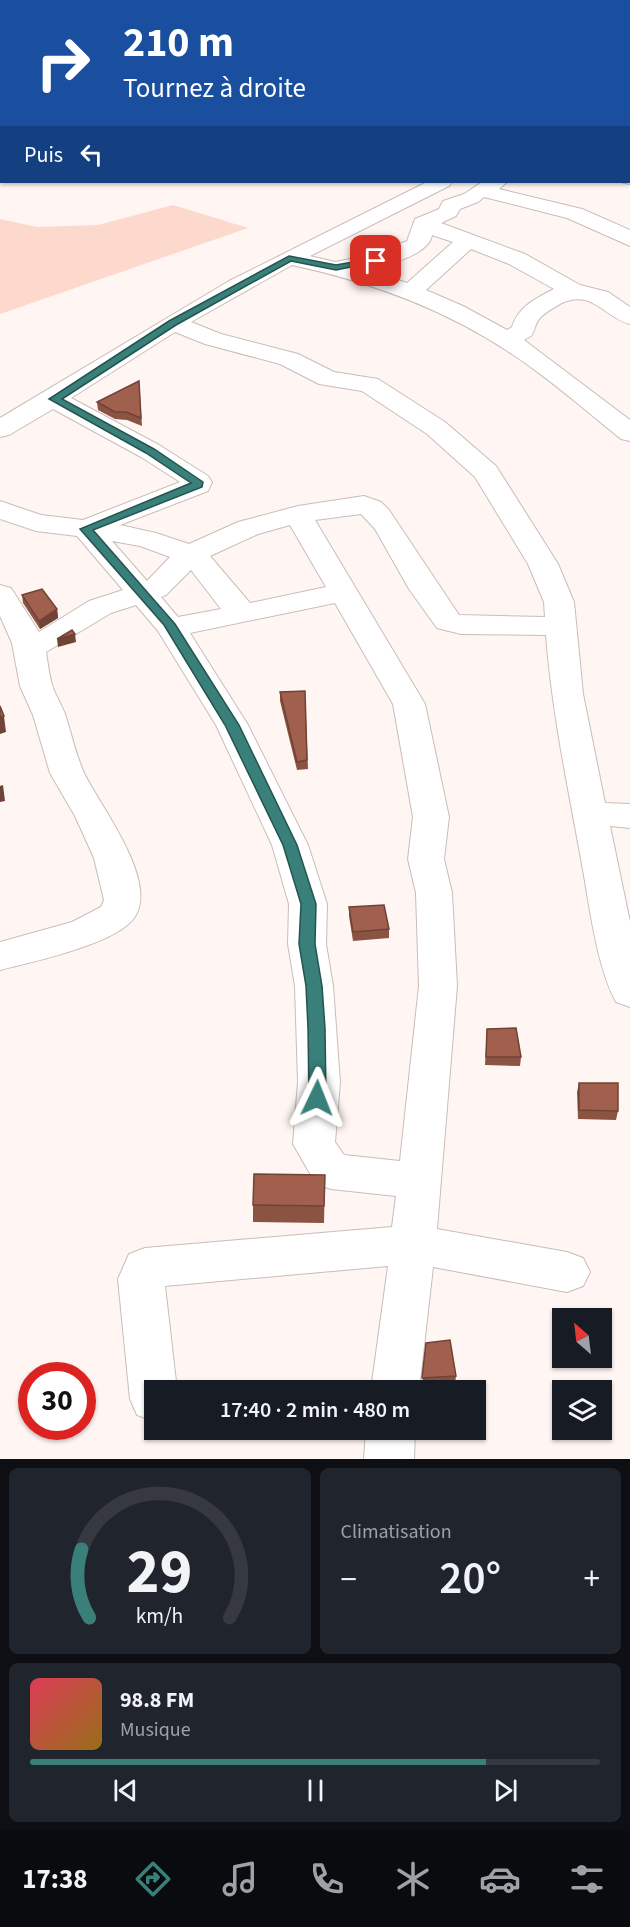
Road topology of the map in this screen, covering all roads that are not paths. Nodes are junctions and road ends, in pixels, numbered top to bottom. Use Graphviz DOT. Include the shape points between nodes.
graph roads {
  1 [pos="440,183"];
  2 [pos="488,186"];
  3 [pos="423,224"];
  4 [pos="630,239"];
  5 [pos="468,240"];
  6 [pos="289,258"];
  7 [pos="336,267"];
  8 [pos="572,290"];
  9 [pos="412,291"];
  10 [pos="630,317"];
  11 [pos="172,323"];
  12 [pos="507,339"];
  13 [pos="53,400"];
  14 [pos="0,410"];
  15 [pos="0,429"];
  16 [pos="630,433"];
  17 [pos="0,508"];
  18 [pos="298,514"];
  19 [pos="87,531"];
  20 [pos="189,555"];
  21 [pos="344,592"];
  22 [pos="0,594"];
  23 [pos="143,594"];
  24 [pos="244,614"];
  25 [pos="561,626"];
  26 [pos="171,627"];
  27 [pos="29,648"];
  28 [pos="590,813"];
  29 [pos="630,816"];
  30 [pos="0,956"];
  31 [pos="630,992"];
  32 [pos="418,1181"];
  33 [pos="412,1244"];
  34 [pos="567,1272"];
  35 [pos="152,1380"];
  36 [pos="396,1380"];
  37 [pos="390,1440"];
  38 [pos="389,1459"];
  1 -- 6 [label="street"];
  2 -- 3 [label="street"];
  2 -- 4 [label="street" via="503,197 565,209 597,220"];
  3 -- 5 [label="street"];
  3 -- 7 [label="street" via="416,246 376,261"];
  5 -- 8 [label="street" via="517,259"];
  5 -- 9 [label="street"];
  6 -- 7 [label="street"];
  6 -- 11 [label="street"];
  7 -- 9 [label="street"];
  8 -- 10 [label="street" via="600,297"];
  8 -- 12 [label="street" via="548,301 527,317 523,331"];
  9 -- 12 [label="street"];
  11 -- 13 [label="street"];
  11 -- 25 [label="street" via="213,339 289,358 328,380 369,384 436,428 486,472 543,564 559,602"];
  12 -- 16 [label="street"];
  13 -- 14 [label="street"];
  13 -- 15 [label="street"];
  13 -- 19 [label="street" via="150,451 198,482"];
  17 -- 19 [label="street" via="36,523"];
  18 -- 20 [label="street" via="248,528"];
  18 -- 21 [label="street"];
  18 -- 25 [label="street" via="364,504 370,507 393,535 448,622 454,625"];
  19 -- 20 [label="street" via="138,539"];
  19 -- 23 [label="street"];
  20 -- 23 [label="street" via="164,583"];
  20 -- 24 [label="street" via="201,563"];
  21 -- 24 [label="street"];
  21 -- 32 [label="street" via="409,704 431,817 426,860 434,893 438,986"];
  22 -- 27 [label="street" via="12,609"];
  23 -- 26 [label="street"];
  23 -- 27 [label="street" via="100,607"];
  24 -- 26 [label="street"];
  25 -- 28 [label="street" via="567,694"];
  26 -- 32 [label="street" via="232,725 290,845 308,904 307,944 314,986 319,1082 314,1144 331,1171"];
  27 -- 30 [label="street" via="35,683 65,769 89,807 108,850 123,904 120,913 91,928"];
  28 -- 29 [label="street"];
  28 -- 31 [label="street" via="613,931"];
  32 -- 33 [label="street"];
  33 -- 34 [label="street"];
  33 -- 35 [label="street" via="145,1268 141,1279"];
  33 -- 36 [label="street"];
  37 -- 38 [label="street"];
}
